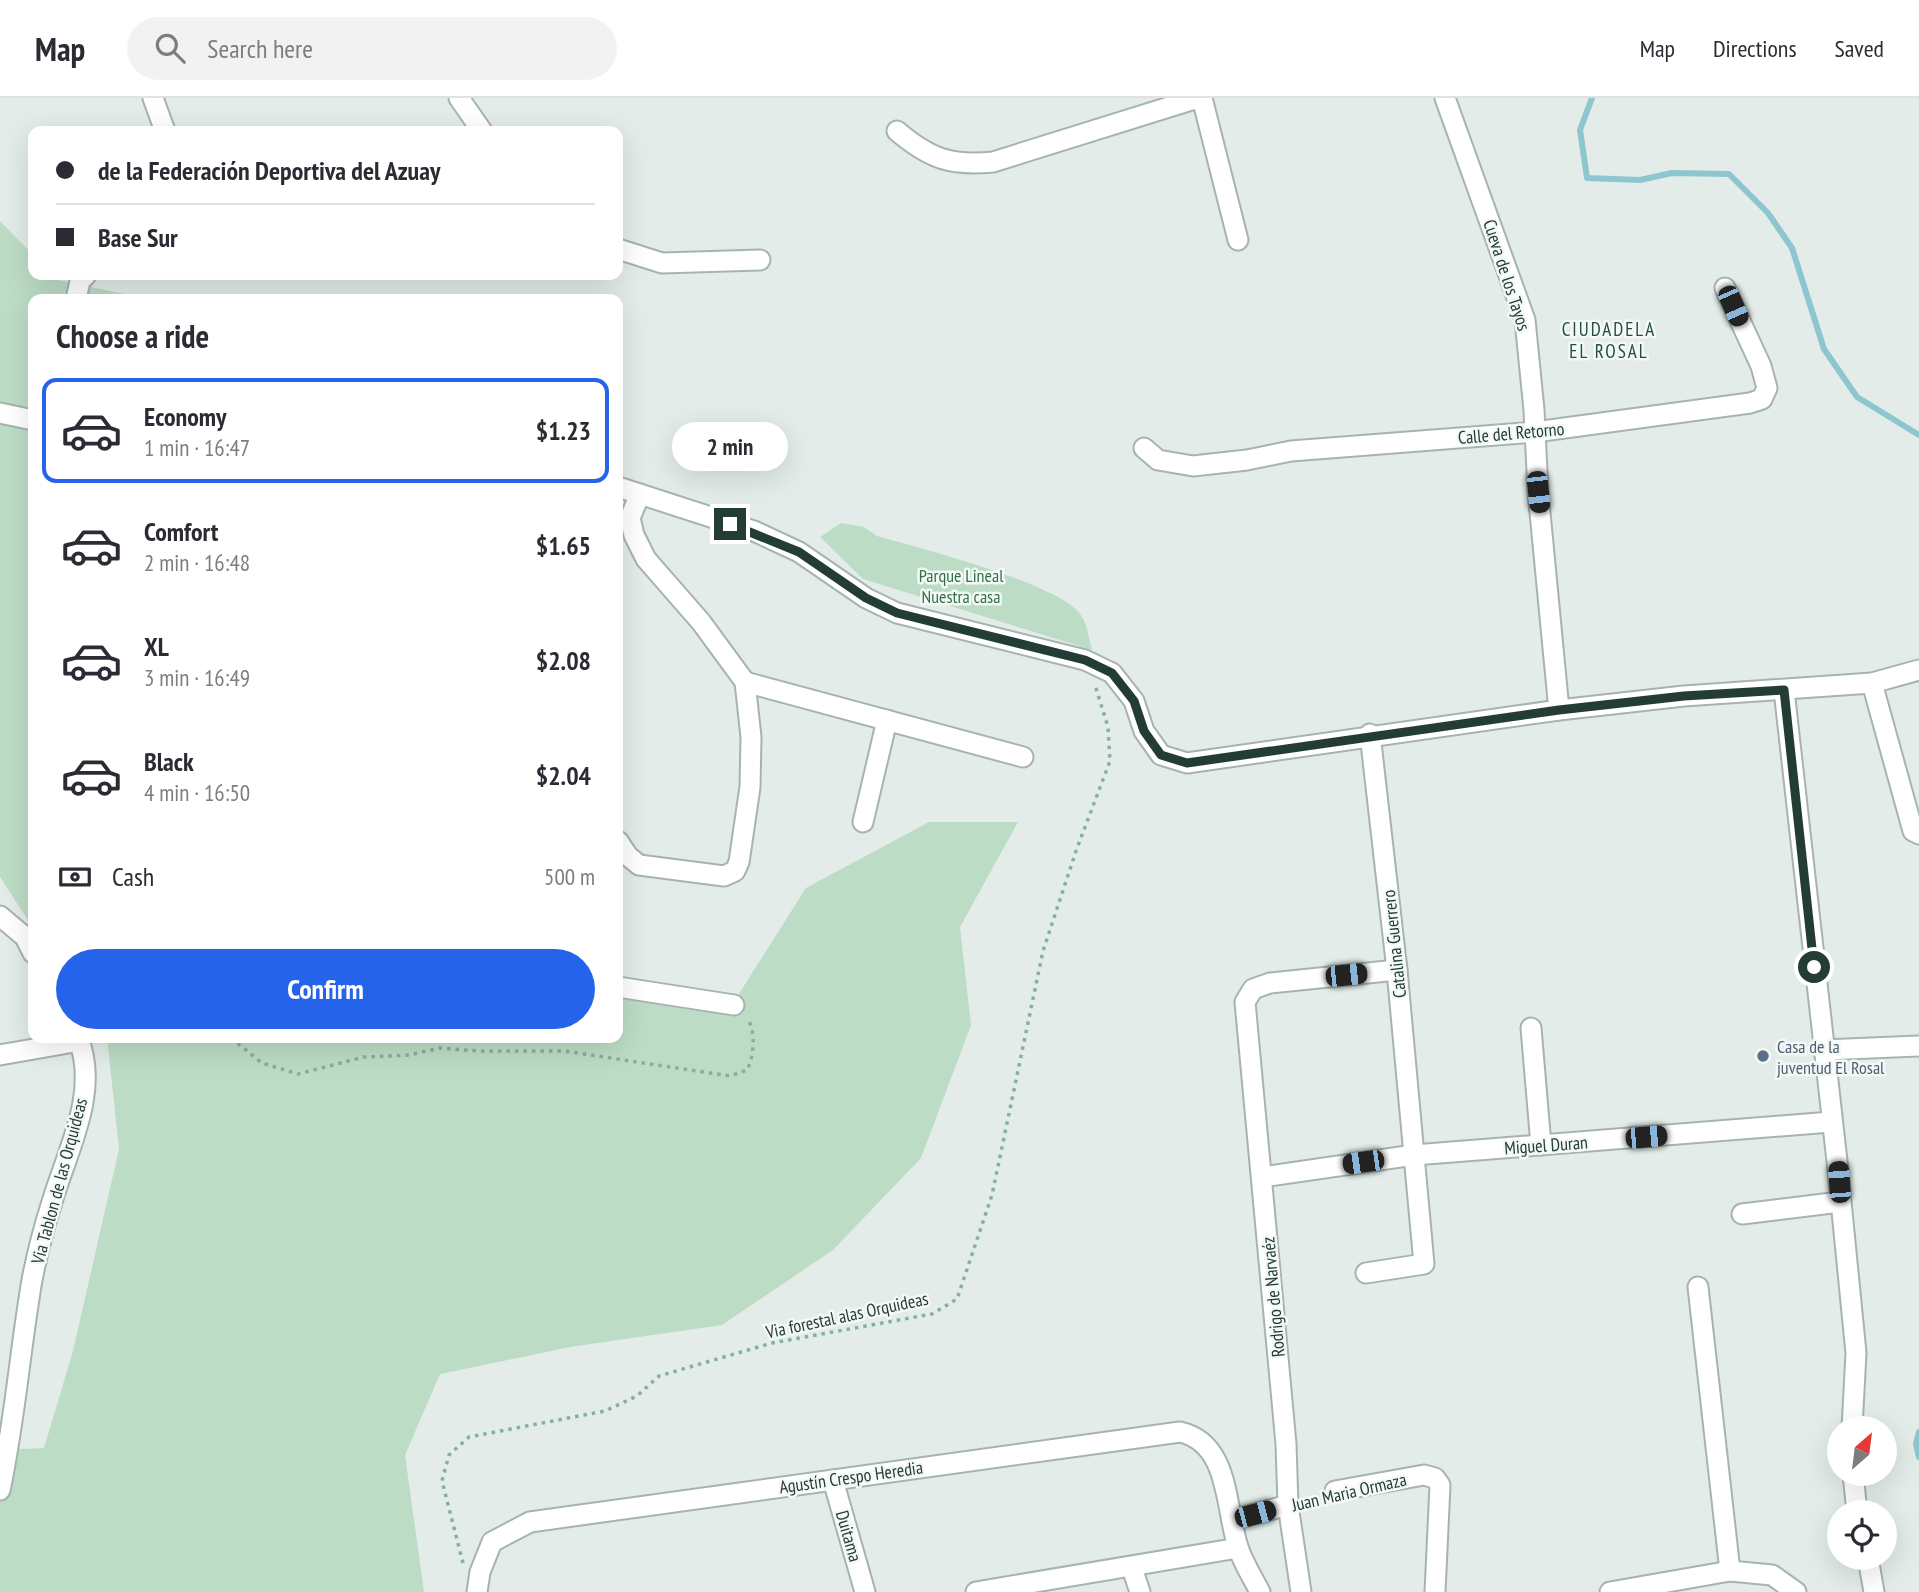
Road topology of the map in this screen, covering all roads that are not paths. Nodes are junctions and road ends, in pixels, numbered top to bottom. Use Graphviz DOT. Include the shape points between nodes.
graph roads {
  1 [pos="153,98"];
  2 [pos="459,98"];
  3 [pos="1200,98"];
  4 [pos="1445,98"];
  5 [pos="163,126"];
  6 [pos="479,126"];
  7 [pos="897,131"];
  8 [pos="1238,240"];
  9 [pos="623,251"];
  10 [pos="760,260"];
  11 [pos="1725,288"];
  12 [pos="0,413"];
  13 [pos="28,419"];
  14 [pos="1535,432"];
  15 [pos="1144,448"];
  16 [pos="623,489"];
  17 [pos="640,495"];
  18 [pos="1919,670"];
  19 [pos="745,682"];
  20 [pos="1872,683"];
  21 [pos="1784,690"];
  22 [pos="1559,710"];
  23 [pos="887,720"];
  24 [pos="1370,734"];
  25 [pos="1023,757"];
  26 [pos="863,822"];
  27 [pos="1916,833"];
  28 [pos="623,848"];
  29 [pos="0,916"];
  30 [pos="28,943"];
  31 [pos="1397,970"];
  32 [pos="623,988"];
  33 [pos="734,1005"];
  34 [pos="1531,1028"];
  35 [pos="63,1043"];
  36 [pos="80,1043"];
  37 [pos="1919,1046"];
  38 [pos="1823,1050"];
  39 [pos="0,1055"];
  40 [pos="1831,1122"];
  41 [pos="1541,1145"];
  42 [pos="1414,1155"];
  43 [pos="1262,1177"];
  44 [pos="1840,1202"];
  45 [pos="1742,1214"];
  46 [pos="1366,1273"];
  47 [pos="1698,1287"];
  48 [pos="1853,1416"];
  49 [pos="3,1466"];
  50 [pos="833,1479"];
  51 [pos="0,1490"];
  52 [pos="1335,1491"];
  53 [pos="1288,1505"];
  54 [pos="1232,1520"];
  55 [pos="1238,1548"];
  56 [pos="1132,1568"];
  57 [pos="1870,1570"];
  58 [pos="1730,1571"];
  59 [pos="999,1591"];
  60 [pos="477,1592"];
  61 [pos="865,1592"];
  62 [pos="976,1592"];
  63 [pos="1140,1592"];
  64 [pos="1260,1592"];
  65 [pos="1301,1592"];
  66 [pos="1435,1592"];
  67 [pos="1610,1592"];
  68 [pos="1796,1592"];
  69 [pos="1874,1592"];
  1 -- 5 [label="street"];
  2 -- 6 [label="street"];
  3 -- 7 [label="street" via="993,162 960,165 917,147"];
  3 -- 8 [label="street"];
  4 -- 14 [label="street, Cueva de los Tayos" via="1525,320"];
  9 -- 10 [label="street" via="662,263"];
  11 -- 14 [label="street, Calle del Retorno" via="1761,366 1767,388 1762,399"];
  12 -- 13 [label="street"];
  14 -- 15 [label="street, Calle del Retorno" via="1291,451 1193,466 1158,460"];
  14 -- 22 [label="street, Cueva de los Tayos"];
  16 -- 17 [label="street"];
  17 -- 19 [label="street" via="630,518 646,559"];
  17 -- 24 [label="street" via="765,536 897,613 1085,660 1112,673 1134,701 1144,731 1161,755 1187,763"];
  18 -- 20 [label="street"];
  19 -- 23 [label="street"];
  19 -- 28 [label="street" via="750,788 743,843 734,871 724,876 639,865"];
  20 -- 21 [label="street"];
  20 -- 27 [label="street"];
  21 -- 22 [label="street"];
  21 -- 38 [label="street"];
  22 -- 24 [label="street"];
  23 -- 25 [label="street"];
  23 -- 26 [label="street"];
  24 -- 31 [label="street, Catalina Guerrero"];
  29 -- 30 [label="street"];
  31 -- 42 [label="street, Catalina Guerrero"];
  31 -- 43 [label="street, Rodrigo de Narvaéz" via="1270,983 1253,989 1245,1002"];
  32 -- 33 [label="street"];
  34 -- 41 [label="street"];
  35 -- 39 [label="street"];
  36 -- 49 [label="street, Via Tablon de las Orquideas" via="86,1081 81,1115 32,1279 14,1422"];
  37 -- 38 [label="street"];
  38 -- 40 [label="street"];
  40 -- 41 [label="street, Miguel Duran"];
  40 -- 44 [label="street"];
  41 -- 42 [label="street, Miguel Duran"];
  42 -- 43 [label="street, Miguel Duran"];
  42 -- 46 [label="street, Catalina Guerrero" via="1424,1264"];
  43 -- 53 [label="street, Rodrigo de Narvaéz"];
  44 -- 45 [label="street"];
  44 -- 48 [label="street" via="1856,1353"];
  47 -- 58 [label="street"];
  49 -- 51 [label="street, Via Tablon de las Orquideas"];
  50 -- 54 [label="street, Agustín Crespo Heredia" via="1180,1432 1198,1436 1210,1449"];
  50 -- 60 [label="street, Agustín Crespo Heredia" via="530,1522 492,1542"];
  50 -- 61 [label="street, Duitama"];
  52 -- 66 [label="street, Juan Maria Ormaza" via="1424,1475 1435,1478 1440,1485"];
  53 -- 54 [label="street, Juan Maria Ormaza"];
  53 -- 65 [label="street, Rodrigo de Narvaéz"];
  54 -- 55 [label="street"];
  55 -- 56 [label="street"];
  55 -- 64 [label="street"];
  56 -- 59 [label="street"];
  56 -- 63 [label="street"];
  57 -- 69 [label="street"];
  58 -- 67 [label="street"];
  58 -- 68 [label="street" via="1772,1575"];
  59 -- 62 [label="street"];
}
